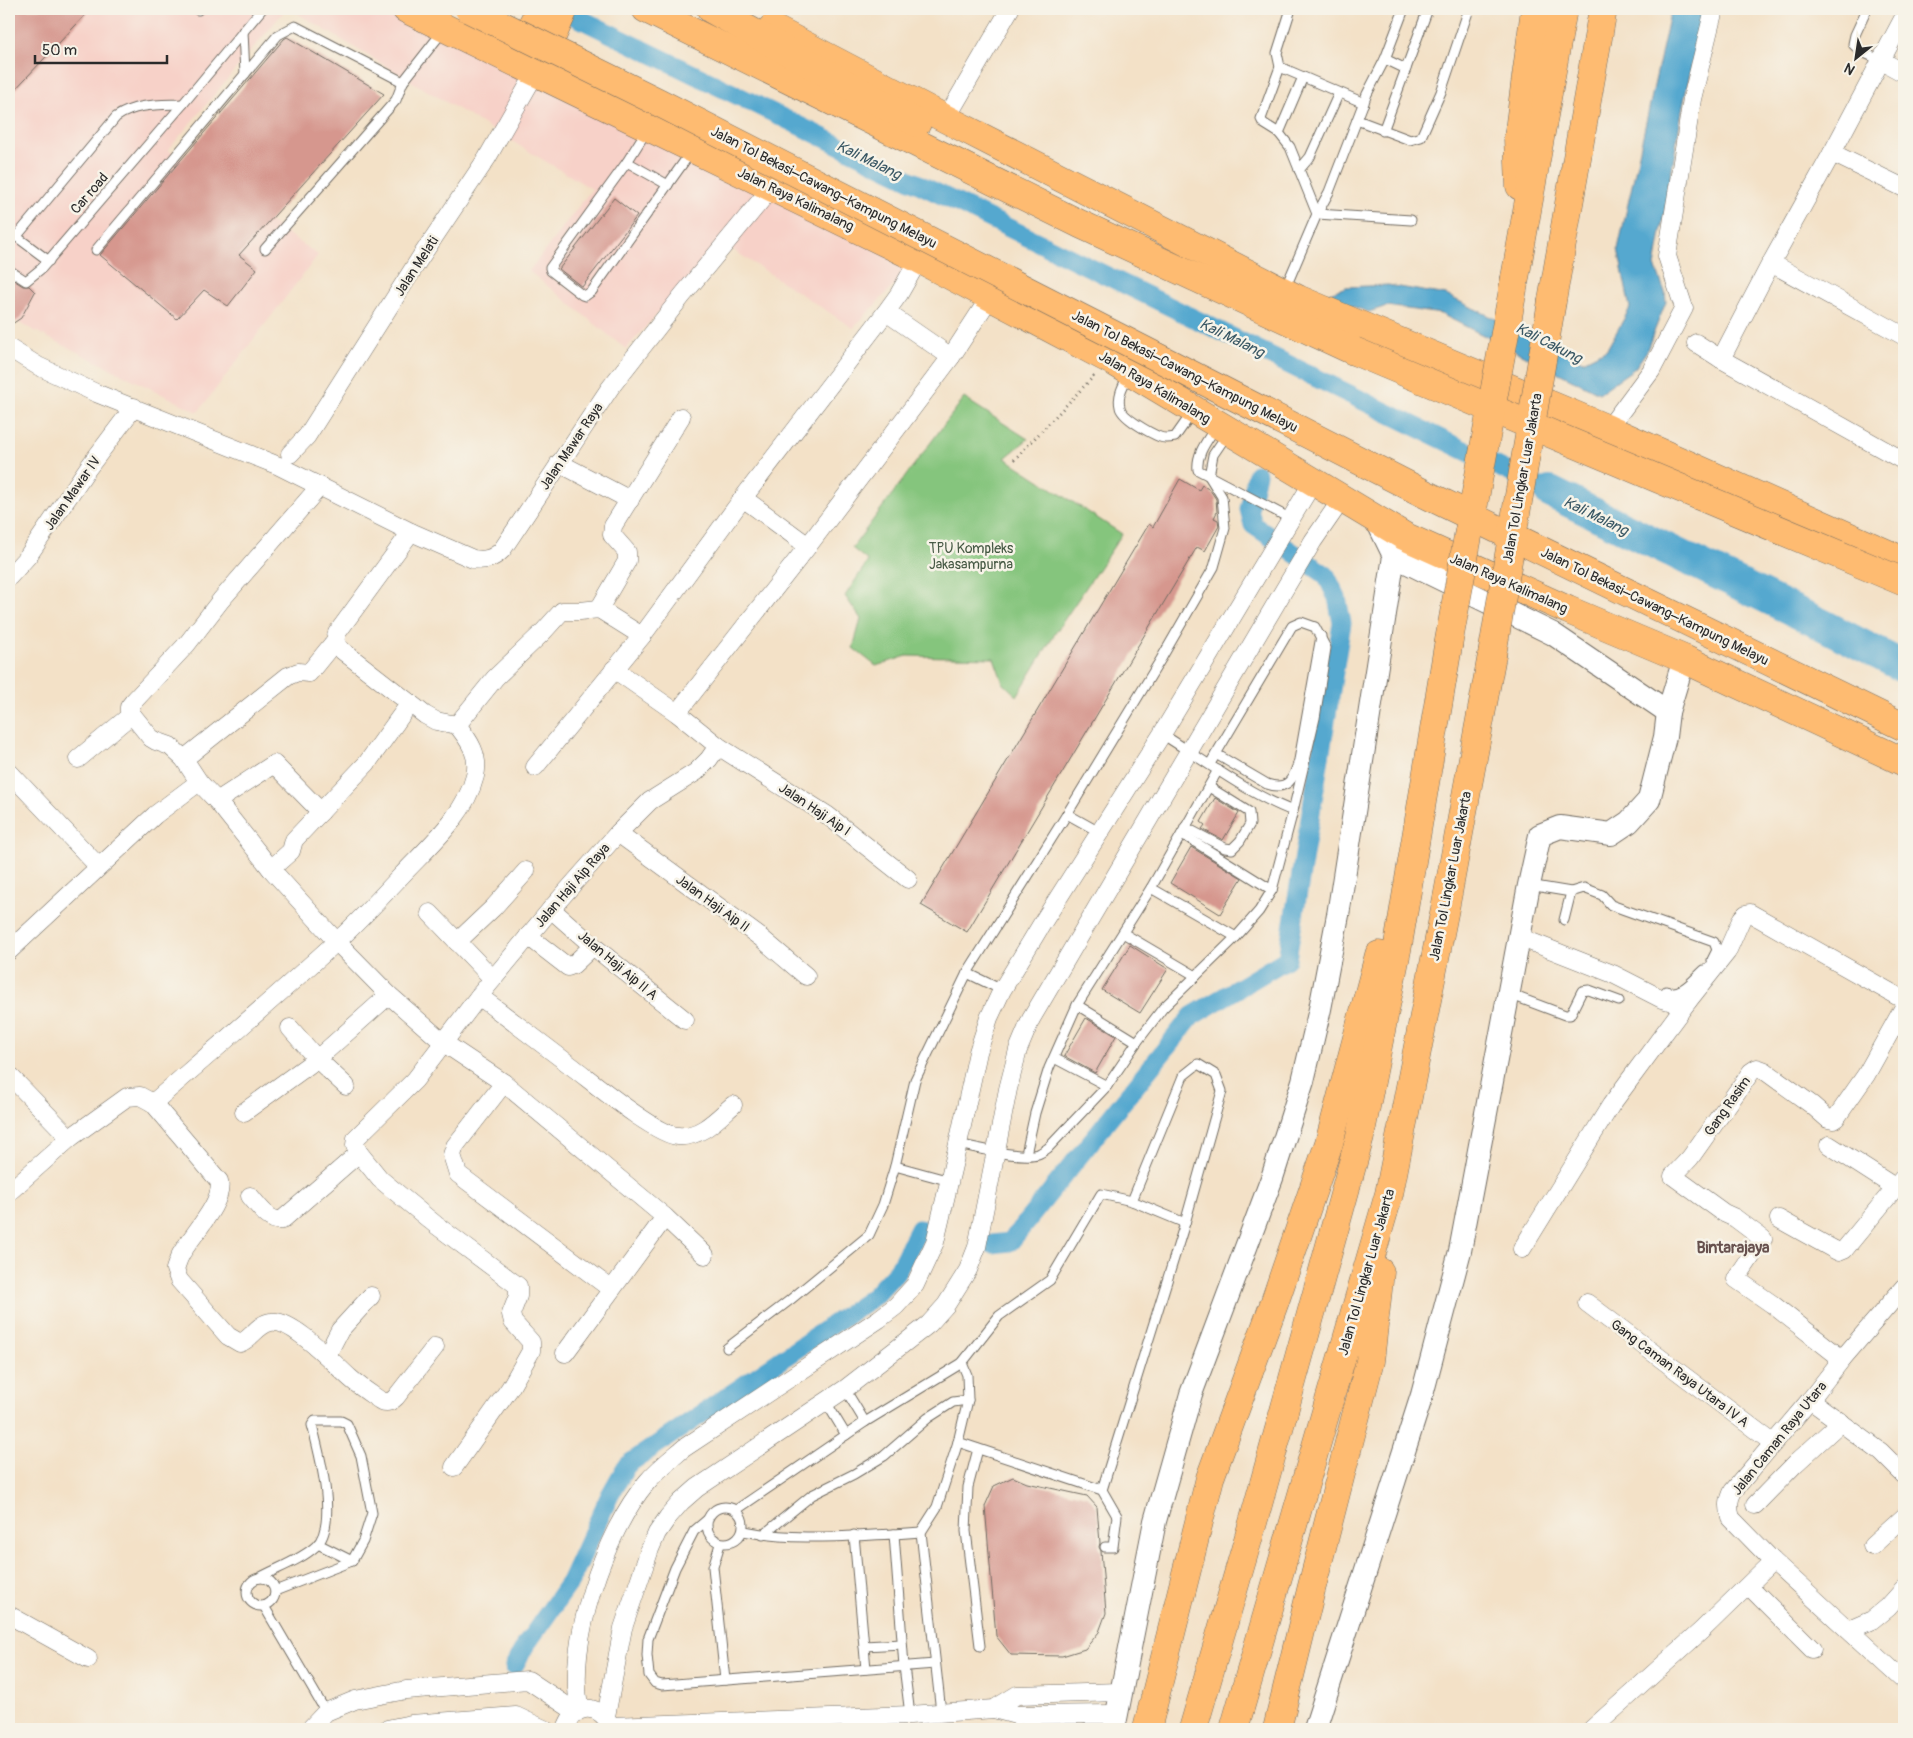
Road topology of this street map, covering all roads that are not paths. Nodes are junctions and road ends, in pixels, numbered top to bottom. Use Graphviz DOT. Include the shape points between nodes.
graph roads {
  1 [pos="262,9"];
  2 [pos="406,9"];
  3 [pos="469,9"];
  4 [pos="540,9"];
  5 [pos="564,9"];
  6 [pos="646,9"];
  7 [pos="711,9"];
  8 [pos="735,9"];
  9 [pos="1010,9"];
  10 [pos="1291,9"];
  11 [pos="1404,9"];
  12 [pos="1428,9"];
  13 [pos="1469,9"];
  14 [pos="1535,9"];
  15 [pos="1562,9"];
  16 [pos="1603,9"];
  17 [pos="1714,9"];
  18 [pos="1867,9"];
  19 [pos="1904,17"];
  20 [pos="445,28"];
  21 [pos="243,31"];
  22 [pos="1384,59"];
  23 [pos="1880,60"];
  24 [pos="528,62"];
  25 [pos="1280,67"];
  26 [pos="1406,69"];
  27 [pos="1904,73"];
  28 [pos="245,74"];
  29 [pos="1303,77"];
  30 [pos="403,82"];
  31 [pos="1339,93"];
  32 [pos="1364,103"];
  33 [pos="183,104"];
  34 [pos="946,119"];
  35 [pos="1357,120"];
  36 [pos="648,127"];
  37 [pos="1383,130"];
  38 [pos="1279,133"];
  39 [pos="693,149"];
  40 [pos="1832,153"];
  41 [pos="627,162"];
  42 [pos="1299,170"];
  43 [pos="668,184"];
  44 [pos="772,188"];
  45 [pos="1904,188"];
  46 [pos="1317,214"];
  47 [pos="1411,220"];
  48 [pos="1080,224"];
  49 [pos="12,234"];
  50 [pos="1522,240"];
  51 [pos="266,249"];
  52 [pos="96,250"];
  53 [pos="920,259"];
  54 [pos="49,261"];
  55 [pos="1771,263"];
  56 [pos="9,270"];
  57 [pos="1291,295"];
  58 [pos="990,297"];
  59 [pos="886,312"];
  60 [pos="1904,336"];
  61 [pos="1696,343"];
  62 [pos="9,348"];
  63 [pos="951,357"];
  64 [pos="1722,359"];
  65 [pos="1120,365"];
  66 [pos="134,407"];
  67 [pos="1194,410"];
  68 [pos="681,417"];
  69 [pos="1223,428"];
  70 [pos="1608,429"];
  71 [pos="290,454"];
  72 [pos="1904,461"];
  73 [pos="559,463"];
  74 [pos="1209,476"];
  75 [pos="1313,482"];
  76 [pos="320,486"];
  77 [pos="744,498"];
  78 [pos="1342,499"];
  79 [pos="630,500"];
  80 [pos="1286,518"];
  81 [pos="1376,519"];
  82 [pos="411,532"];
  83 [pos="808,546"];
  84 [pos="1394,556"];
  85 [pos="1904,561"];
  86 [pos="9,577"];
  87 [pos="1904,582"];
  88 [pos="599,609"];
  89 [pos="642,636"];
  90 [pos="1321,636"];
  91 [pos="335,641"];
  92 [pos="1684,659"];
  93 [pos="614,669"];
  94 [pos="410,703"];
  95 [pos="1668,712"];
  96 [pos="677,713"];
  97 [pos="131,715"];
  98 [pos="457,725"];
  99 [pos="1904,727"];
  100 [pos="1162,734"];
  101 [pos="718,746"];
  102 [pos="1190,752"];
  103 [pos="1216,754"];
  104 [pos="78,759"];
  105 [pos="184,759"];
  106 [pos="1904,762"];
  107 [pos="1210,764"];
  108 [pos="535,766"];
  109 [pos="1218,770"];
  110 [pos="9,772"];
  111 [pos="199,782"];
  112 [pos="1209,787"];
  113 [pos="1424,792"];
  114 [pos="217,801"];
  115 [pos="1293,811"];
  116 [pos="321,812"];
  117 [pos="1067,814"];
  118 [pos="1184,831"];
  119 [pos="618,833"];
  120 [pos="1100,833"];
  121 [pos="98,866"];
  122 [pos="271,869"];
  123 [pos="526,871"];
  124 [pos="908,879"];
  125 [pos="1529,885"];
  126 [pos="1151,888"];
  127 [pos="1272,890"];
  128 [pos="1571,892"];
  129 [pos="551,909"];
  130 [pos="430,913"];
  131 [pos="1564,920"];
  132 [pos="1123,933"];
  133 [pos="1519,934"];
  134 [pos="528,936"];
  135 [pos="1236,937"];
  136 [pos="337,942"];
  137 [pos="457,942"];
  138 [pos="593,946"];
  139 [pos="9,951"];
  140 [pos="967,973"];
  141 [pos="806,976"];
  142 [pos="1196,976"];
  143 [pos="493,979"];
  144 [pos="1002,990"];
  145 [pos="1509,994"];
  146 [pos="389,995"];
  147 [pos="479,996"];
  148 [pos="1904,1000"];
  149 [pos="1619,1001"];
  150 [pos="1688,1001"];
  151 [pos="1077,1005"];
  152 [pos="1904,1007"];
  153 [pos="685,1020"];
  154 [pos="290,1028"];
  155 [pos="1137,1042"];
  156 [pos="444,1043"];
  157 [pos="1054,1058"];
  158 [pos="317,1059"];
  159 [pos="9,1075"];
  160 [pos="504,1083"];
  161 [pos="346,1086"];
  162 [pos="1107,1086"];
  163 [pos="153,1103"];
  164 [pos="733,1105"];
  165 [pos="244,1112"];
  166 [pos="70,1138"];
  167 [pos="958,1144"];
  168 [pos="1829,1145"];
  169 [pos="995,1152"];
  170 [pos="359,1153"];
  171 [pos="1026,1154"];
  172 [pos="895,1166"];
  173 [pos="950,1181"];
  174 [pos="1900,1182"];
  175 [pos="9,1192"];
  176 [pos="1389,1194"];
  177 [pos="250,1196"];
  178 [pos="1132,1202"];
  179 [pos="665,1217"];
  180 [pos="1779,1219"];
  181 [pos="1185,1223"];
  182 [pos="1522,1249"];
  183 [pos="705,1255"];
  184 [pos="1904,1288"];
  185 [pos="612,1289"];
  186 [pos="371,1296"];
  187 [pos="1587,1303"];
  188 [pos="435,1347"];
  189 [pos="727,1348"];
  190 [pos="565,1353"];
  191 [pos="327,1355"];
  192 [pos="1842,1359"];
  193 [pos="962,1362"];
  194 [pos="845,1389"];
  195 [pos="968,1400"];
  196 [pos="1810,1400"];
  197 [pos="826,1402"];
  198 [pos="866,1422"];
  199 [pos="1842,1422"];
  200 [pos="846,1435"];
  201 [pos="958,1442"];
  202 [pos="1773,1444"];
  203 [pos="978,1449"];
  204 [pos="454,1467"];
  205 [pos="1904,1474"];
  206 [pos="1102,1490"];
  207 [pos="1755,1505"];
  208 [pos="736,1510"];
  209 [pos="1904,1517"];
  210 [pos="707,1520"];
  211 [pos="744,1531"];
  212 [pos="921,1532"];
  213 [pos="894,1534"];
  214 [pos="763,1535"];
  215 [pos="854,1535"];
  216 [pos="318,1544"];
  217 [pos="720,1544"];
  218 [pos="1872,1546"];
  219 [pos="1105,1547"];
  220 [pos="352,1560"];
  221 [pos="1773,1561"];
  222 [pos="259,1578"];
  223 [pos="1749,1586"];
  224 [pos="1904,1589"];
  225 [pos="275,1592"];
  226 [pos="264,1606"];
  227 [pos="9,1616"];
  228 [pos="1849,1630"];
  229 [pos="902,1644"];
  230 [pos="864,1646"];
  231 [pos="980,1646"];
  232 [pos="1812,1649"];
  233 [pos="88,1658"];
  234 [pos="935,1664"];
  235 [pos="904,1666"];
  236 [pos="866,1670"];
  237 [pos="725,1680"];
  238 [pos="1903,1680"];
  239 [pos="578,1711"];
  240 [pos="326,1712"];
  241 [pos="941,1712"];
  242 [pos="1117,1712"];
  243 [pos="910,1715"];
  244 [pos="610,1725"];
  245 [pos="310,1729"];
  246 [pos="387,1729"];
  247 [pos="544,1729"];
  248 [pos="566,1729"];
  249 [pos="1147,1729"];
  250 [pos="1193,1729"];
  251 [pos="1234,1729"];
  252 [pos="1277,1729"];
  253 [pos="1315,1729"];
  254 [pos="1592,1729"];
  1 -- 21 [label="lane, Car road"];
  2 -- 20 [label="main road, Jalan Raya Kalimalang"];
  3 -- 99 [label="main road, Jalan Tol Bekasi–Cawang–Kampung Melayu, bridge" via="1425,494"];
  4 -- 24 [label="main road"];
  5 -- 24 [label="main road"];
  6 -- 48 [label="main road"];
  7 -- 48 [label="main road" via="921,126"];
  8 -- 34 [label="main road"];
  9 -- 34 [label="street"];
  10 -- 25 [label="lane" via="1277,53"];
  11 -- 22 [label="lane"];
  12 -- 26 [label="lane"];
  13 -- 37 [label="lane" via="1441,92 1421,137 1410,140"];
  14 -- 50 [label="main road" via="1518,138"];
  15 -- 50 [label="main road"];
  16 -- 176 [label="main road, Jalan Tol Lingkar Luar Jakarta, bridge" via="1492,655"];
  17 -- 70 [label="street" via="1692,99 1667,256 1684,308 1651,371"];
  18 -- 23 [label="lane" via="1853,44"];
  19 -- 23 [label="street"];
  20 -- 24 [label="main road, Jalan Raya Kalimalang"];
  20 -- 30 [label="lane"];
  21 -- 28 [label="lane"];
  21 -- 33 [label="lane, Car road"];
  22 -- 26 [label="lane"];
  22 -- 32 [label="lane"];
  23 -- 27 [label="street"];
  23 -- 40 [label="street"];
  24 -- 36 [label="main road, Jalan Raya Kalimalang"];
  24 -- 71 [label="street, Jalan Melati" via="487,158 307,436"];
  25 -- 29 [label="lane"];
  25 -- 38 [label="lane" via="1261,119"];
  26 -- 37 [label="lane"];
  28 -- 30 [label="lane" via="278,35 295,26"];
  28 -- 52 [label="lane"];
  29 -- 31 [label="lane"];
  29 -- 38 [label="lane"];
  30 -- 51 [label="lane" via="396,100"];
  31 -- 32 [label="lane"];
  31 -- 42 [label="lane" via="1310,157"];
  32 -- 35 [label="lane"];
  33 -- 49 [label="lane" via="137,106 126,110"];
  33 -- 54 [label="lane, Car road"];
  34 -- 57 [label="main road"];
  35 -- 37 [label="lane"];
  35 -- 46 [label="lane"];
  36 -- 39 [label="main road, Jalan Raya Kalimalang"];
  36 -- 41 [label="lane"];
  38 -- 42 [label="lane" via="1290,147"];
  39 -- 43 [label="lane"];
  39 -- 44 [label="main road, Jalan Raya Kalimalang"];
  40 -- 45 [label="street"];
  40 -- 55 [label="street"];
  41 -- 43 [label="lane"];
  41 -- 43 [label="lane" via="550,268 582,296 592,291"];
  42 -- 46 [label="lane"];
  44 -- 53 [label="main road, Jalan Raya Kalimalang"];
  44 -- 73 [label="street, Jalan Mawar Raya" via="610,388"];
  46 -- 47 [label="lane"];
  46 -- 57 [label="lane"];
  48 -- 87 [label="main road, bridge" via="1354,351"];
  49 -- 54 [label="lane"];
  50 -- 113 [label="main road, bridge"];
  53 -- 58 [label="main road, Jalan Raya Kalimalang"];
  53 -- 59 [label="street"];
  54 -- 56 [label="lane, Car road" via="26,281"];
  55 -- 60 [label="street"];
  55 -- 64 [label="street"];
  57 -- 70 [label="main road"];
  58 -- 63 [label="street"];
  58 -- 65 [label="main road, Jalan Raya Kalimalang"];
  59 -- 63 [label="street"];
  59 -- 77 [label="street"];
  61 -- 64 [label="street"];
  62 -- 66 [label="street, Jalan Mawar Raya" via="38,366"];
  63 -- 83 [label="street"];
  64 -- 72 [label="street"];
  65 -- 67 [label="main road, Jalan Raya Kalimalang"];
  65 -- 67 [label="lane" via="1120,409 1123,416 1160,437 1169,438 1175,437"];
  66 -- 76 [label="street, Jalan Mawar Raya"];
  66 -- 86 [label="street, Jalan Mawar IV" via="28,556"];
  67 -- 69 [label="main road, Jalan Raya Kalimalang"];
  68 -- 79 [label="street"];
  69 -- 74 [label="lane"];
  69 -- 74 [label="lane" via="1202,448 1197,462 1198,470"];
  69 -- 75 [label="main road, Jalan Raya Kalimalang"];
  70 -- 85 [label="main road"];
  73 -- 79 [label="street"];
  73 -- 82 [label="street, Jalan Mawar Raya" via="496,556 481,561 472,559"];
  74 -- 80 [label="lane"];
  74 -- 117 [label="lane" via="1222,497 1226,528 1214,567"];
  75 -- 78 [label="main road, Jalan Raya Kalimalang"];
  75 -- 80 [label="street"];
  76 -- 82 [label="street, Jalan Mawar Raya"];
  76 -- 97 [label="street" via="187,644 133,702 129,707"];
  77 -- 83 [label="street"];
  77 -- 89 [label="street"];
  78 -- 81 [label="main road, Jalan Raya Kalimalang"];
  78 -- 102 [label="street" via="1292,577"];
  79 -- 88 [label="street" via="612,530 612,535 627,552 627,561"];
  80 -- 100 [label="street" via="1267,557"];
  81 -- 84 [label="street"];
  81 -- 92 [label="main road, Jalan Raya Kalimalang" via="1404,536"];
  82 -- 91 [label="street" via="337,633"];
  83 -- 96 [label="street"];
  84 -- 95 [label="street" via="1553,634"];
  84 -- 242 [label="street" via="1338,915 1303,1080 1272,1178 1191,1394 1155,1521"];
  88 -- 89 [label="street"];
  88 -- 98 [label="street" via="562,611 495,678"];
  89 -- 93 [label="street"];
  90 -- 103 [label="lane" via="1315,627 1301,622 1292,626"];
  90 -- 103 [label="lane" via="1299,760 1292,779 1275,787"];
  90 -- 115 [label="lane" via="1326,648 1315,718"];
  91 -- 94 [label="street" via="339,648"];
  91 -- 105 [label="street" via="309,673 298,672 288,676"];
  92 -- 95 [label="street"];
  92 -- 106 [label="main road, Jalan Raya Kalimalang"];
  93 -- 96 [label="street, Jalan Haji Aip I"];
  93 -- 108 [label="street"];
  94 -- 98 [label="street" via="436,721"];
  94 -- 116 [label="street" via="368,763"];
  95 -- 125 [label="street" via="1649,800 1629,822 1611,834 1560,827 1540,835"];
  96 -- 101 [label="street, Jalan Haji Aip I"];
  97 -- 104 [label="street"];
  97 -- 105 [label="street" via="151,738 170,746"];
  98 -- 136 [label="street" via="471,744 477,761 476,775 464,804 438,837"];
  100 -- 102 [label="lane"];
  100 -- 120 [label="street"];
  101 -- 119 [label="street, Jalan Haji Aip Raya" via="696,772 650,800"];
  101 -- 124 [label="street, Jalan Haji Aip I" via="826,815"];
  102 -- 107 [label="lane"];
  102 -- 169 [label="street" via="1031,1019 1018,1050"];
  103 -- 107 [label="lane"];
  105 -- 111 [label="street"];
  107 -- 109 [label="lane"];
  109 -- 112 [label="lane"];
  109 -- 115 [label="lane" via="1276,805"];
  110 -- 121 [label="street"];
  111 -- 114 [label="street"];
  111 -- 121 [label="street" via="155,815"];
  112 -- 118 [label="lane"];
  112 -- 118 [label="lane" via="1249,812 1250,824 1240,842 1232,849 1225,848"];
  113 -- 249 [label="main road" via="1329,1142 1210,1478"];
  113 -- 250 [label="main road" via="1398,946 1360,1137"];
  114 -- 116 [label="street" via="274,764"];
  114 -- 122 [label="street"];
  115 -- 127 [label="lane"];
  116 -- 122 [label="street" via="292,843 291,851"];
  117 -- 120 [label="lane"];
  117 -- 140 [label="lane"];
  118 -- 126 [label="lane"];
  118 -- 127 [label="lane"];
  119 -- 129 [label="street, Jalan Haji Aip Raya"];
  119 -- 141 [label="street, Jalan Haji Aip II"];
  120 -- 144 [label="street"];
  121 -- 139 [label="street"];
  122 -- 136 [label="street"];
  123 -- 137 [label="street"];
  125 -- 128 [label="lane"];
  125 -- 133 [label="street"];
  126 -- 132 [label="lane"];
  126 -- 135 [label="lane"];
  127 -- 135 [label="lane"];
  128 -- 131 [label="lane"];
  128 -- 133 [label="lane" via="1584,888 1602,895 1611,905 1714,942 1715,955 1704,970 1680,992 1673,994"];
  129 -- 134 [label="street, Jalan Haji Aip Raya"];
  129 -- 138 [label="street, Jalan Haji Aip II A"];
  130 -- 137 [label="street"];
  132 -- 142 [label="lane"];
  132 -- 151 [label="lane"];
  133 -- 145 [label="street"];
  133 -- 150 [label="street" via="1662,999"];
  134 -- 138 [label="street" via="568,967"];
  134 -- 143 [label="street, Jalan Haji Aip Raya"];
  135 -- 142 [label="lane"];
  136 -- 146 [label="street"];
  136 -- 163 [label="street"];
  137 -- 143 [label="street"];
  138 -- 153 [label="street, Jalan Haji Aip II A"];
  140 -- 144 [label="lane"];
  140 -- 172 [label="lane" via="915,1080"];
  142 -- 155 [label="lane" via="1163,1008"];
  143 -- 147 [label="street, Jalan Haji Aip Raya"];
  144 -- 167 [label="street" via="978,1052"];
  145 -- 149 [label="lane" via="1565,1015 1570,1015 1582,991 1589,990"];
  145 -- 253 [label="street" via="1460,1251 1422,1395"];
  146 -- 156 [label="street"];
  146 -- 158 [label="street"];
  147 -- 156 [label="street, Jalan Haji Aip Raya"];
  147 -- 164 [label="street" via="620,1104 662,1131 677,1137 689,1136 706,1129"];
  148 -- 150 [label="street" via="1750,913 1742,918 1727,952"];
  150 -- 182 [label="street" via="1612,1105"];
  151 -- 155 [label="lane"];
  151 -- 157 [label="lane"];
  152 -- 192 [label="street, Gang Rasim" via="1866,1075 1836,1118 1828,1119 1757,1068 1674,1176 1763,1239 1736,1279"];
  154 -- 158 [label="street"];
  155 -- 162 [label="lane"];
  156 -- 160 [label="street"];
  156 -- 170 [label="street, Jalan Haji Aip Raya" via="415,1080 358,1135 355,1142"];
  157 -- 162 [label="lane"];
  157 -- 171 [label="lane"];
  158 -- 161 [label="street"];
  158 -- 165 [label="street"];
  159 -- 166 [label="street"];
  160 -- 179 [label="street"];
  160 -- 185 [label="street" via="455,1146 452,1155 458,1174"];
  162 -- 171 [label="lane" via="1048,1148 1037,1155"];
  163 -- 166 [label="street" via="140,1096 127,1097"];
  163 -- 191 [label="street" via="214,1173 220,1185 215,1202 174,1269 179,1280 234,1340 240,1343 260,1326 278,1321"];
  166 -- 175 [label="street"];
  167 -- 169 [label="lane"];
  167 -- 173 [label="street"];
  168 -- 174 [label="street"];
  169 -- 171 [label="lane"];
  169 -- 194 [label="street" via="976,1247 968,1270 946,1305 929,1324"];
  170 -- 177 [label="street" via="282,1220 271,1219"];
  170 -- 204 [label="street" via="380,1179 518,1286 511,1314 513,1322 531,1342 531,1351 510,1388"];
  172 -- 173 [label="lane"];
  172 -- 189 [label="lane" via="883,1206 869,1235"];
  173 -- 239 [label="street" via="935,1242 915,1285 896,1306 684,1448 646,1483 609,1545 591,1593 581,1632 576,1694"];
  174 -- 180 [label="street" via="1852,1242 1839,1252"];
  176 -- 251 [label="main road, Jalan Tol Lingkar Luar Jakarta"];
  176 -- 252 [label="main road" via="1370,1360"];
  178 -- 181 [label="lane"];
  178 -- 181 [label="lane" via="1183,1076 1198,1064 1216,1076 1222,1091"];
  178 -- 193 [label="lane" via="1101,1194 1050,1280 1000,1316"];
  179 -- 183 [label="street"];
  179 -- 185 [label="street"];
  181 -- 206 [label="lane"];
  184 -- 192 [label="street, Jalan Caman Raya Utara"];
  185 -- 190 [label="street"];
  186 -- 191 [label="street" via="340,1330"];
  187 -- 202 [label="street, Gang Caman Raya Utara IV A"];
  188 -- 191 [label="street" via="396,1397 387,1403 351,1379"];
  192 -- 196 [label="street, Jalan Caman Raya Utara"];
  193 -- 195 [label="lane" via="967,1375"];
  193 -- 198 [label="lane"];
  194 -- 197 [label="street"];
  194 -- 198 [label="lane"];
  195 -- 201 [label="lane"];
  195 -- 214 [label="lane" via="953,1402 936,1413 884,1456 812,1495"];
  196 -- 199 [label="street"];
  196 -- 202 [label="street, Jalan Caman Raya Utara"];
  197 -- 200 [label="lane"];
  197 -- 244 [label="street" via="697,1488 681,1502 657,1533 623,1628"];
  198 -- 200 [label="lane"];
  199 -- 205 [label="street"];
  199 -- 207 [label="street"];
  200 -- 208 [label="lane"];
  201 -- 203 [label="lane"];
  201 -- 212 [label="lane" via="937,1507"];
  202 -- 221 [label="street, Jalan Caman Raya Utara" via="1733,1491 1728,1509 1731,1518"];
  203 -- 206 [label="lane"];
  203 -- 231 [label="lane" via="968,1487 966,1531"];
  206 -- 219 [label="lane" via="1117,1516 1113,1548"];
  208 -- 210 [label="lane" via="725,1506 714,1510"];
  208 -- 211 [label="lane" via="743,1519"];
  209 -- 218 [label="street"];
  210 -- 217 [label="lane" via="709,1534"];
  210 -- 237 [label="lane" via="694,1531 648,1639 649,1675 655,1683 662,1685"];
  211 -- 214 [label="lane"];
  211 -- 217 [label="lane" via="735,1542"];
  212 -- 213 [label="lane"];
  212 -- 234 [label="lane"];
  213 -- 215 [label="lane"];
  213 -- 229 [label="lane"];
  214 -- 215 [label="lane" via="798,1538"];
  215 -- 230 [label="lane"];
  216 -- 220 [label="lane"];
  216 -- 220 [label="lane" via="325,1533 326,1487 312,1426 315,1421 341,1421 347,1424 361,1456 372,1513 363,1541"];
  216 -- 222 [label="lane"];
  217 -- 237 [label="lane" via="713,1567"];
  220 -- 225 [label="lane"];
  221 -- 223 [label="street"];
  221 -- 228 [label="street"];
  222 -- 225 [label="lane" via="273,1584"];
  222 -- 226 [label="lane" via="249,1584 247,1594 253,1604"];
  223 -- 232 [label="street"];
  223 -- 254 [label="street"];
  224 -- 228 [label="street" via="1872,1620"];
  225 -- 226 [label="lane" via="272,1601"];
  226 -- 240 [label="lane"];
  227 -- 233 [label="street"];
  228 -- 238 [label="street"];
  229 -- 230 [label="lane"];
  229 -- 235 [label="lane"];
  230 -- 236 [label="lane"];
  234 -- 235 [label="lane"];
  234 -- 241 [label="lane"];
  235 -- 236 [label="lane"];
  235 -- 243 [label="lane"];
  236 -- 237 [label="lane"];
  239 -- 240 [label="street" via="528,1680 406,1690 355,1700"];
  239 -- 244 [label="street" via="598,1710"];
  239 -- 248 [label="street" via="569,1719"];
  240 -- 245 [label="street"];
  241 -- 242 [label="street" via="994,1709 1016,1715"];
  241 -- 243 [label="street"];
  243 -- 244 [label="street"];
  246 -- 247 [label="street" via="411,1724 516,1716"];
}
